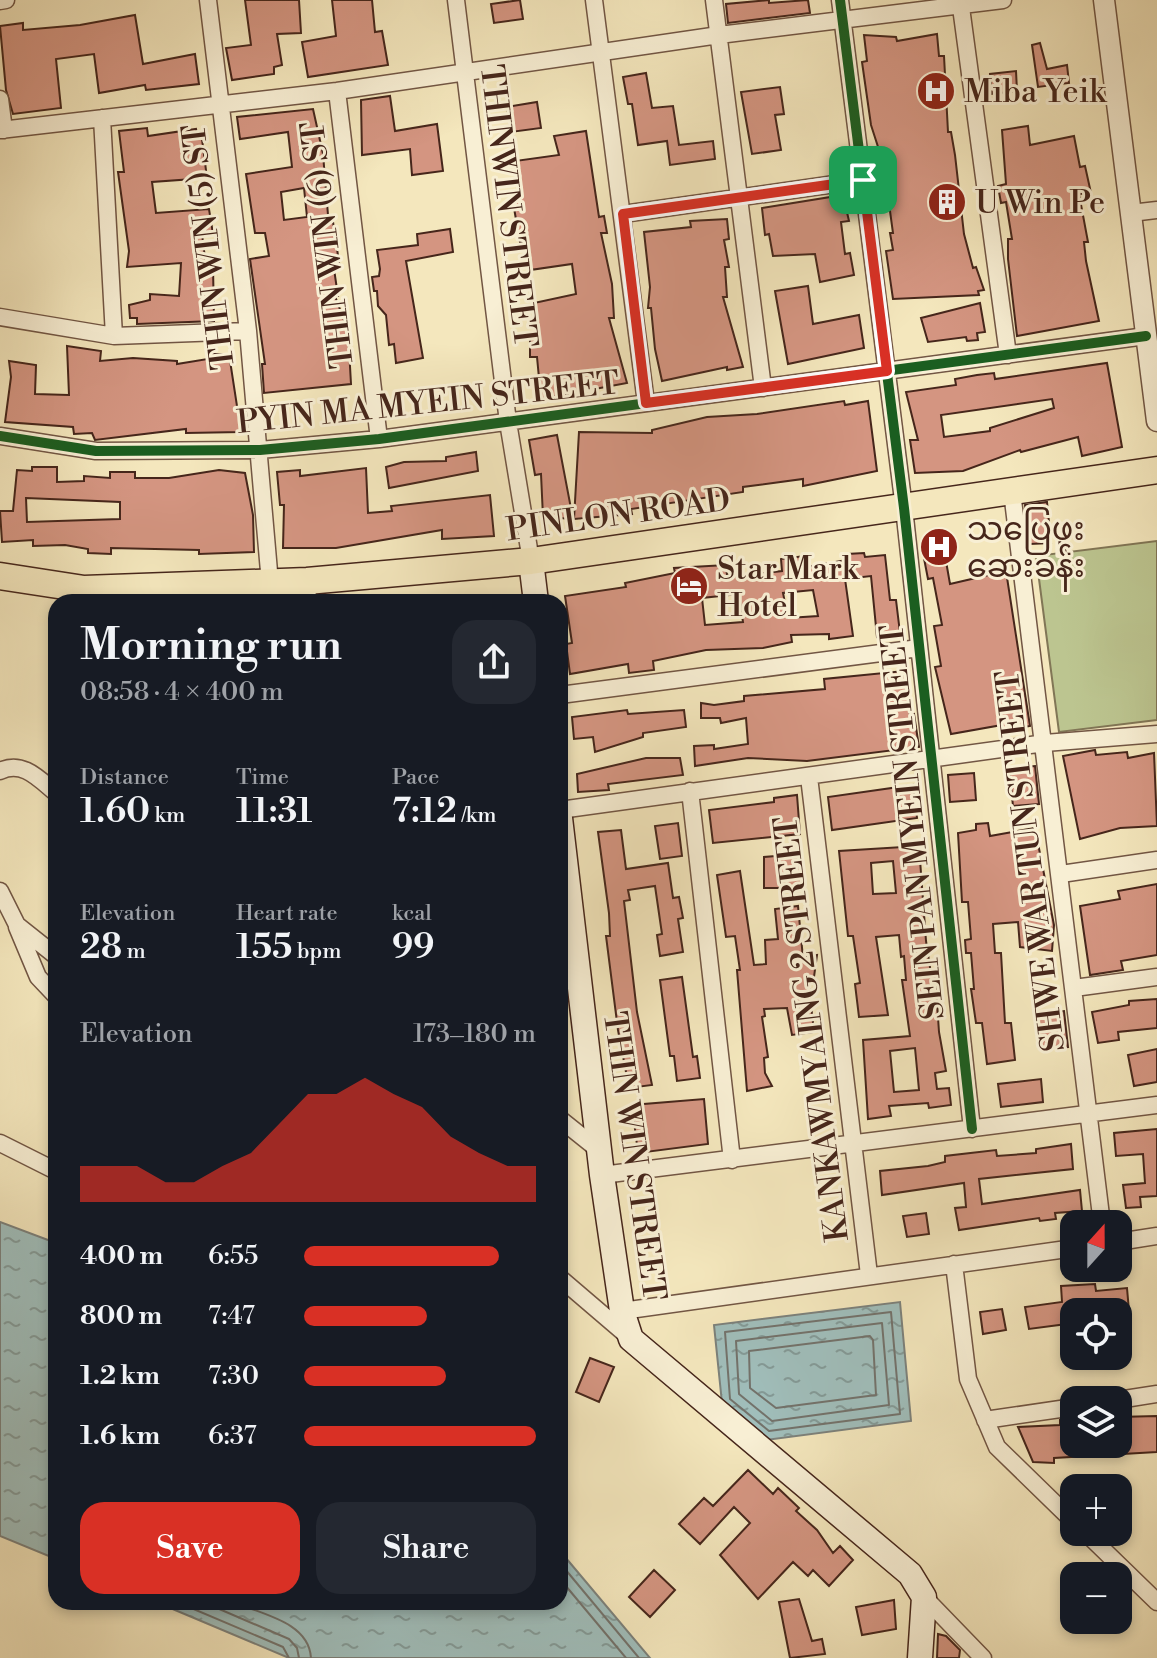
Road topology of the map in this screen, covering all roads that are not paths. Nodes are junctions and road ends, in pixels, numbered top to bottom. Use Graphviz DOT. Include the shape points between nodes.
graph roads {
  1 [pos="6,0"];
  2 [pos="208,0"];
  3 [pos="456,0"];
  4 [pos="594,0"];
  5 [pos="714,0"];
  6 [pos="840,0"];
  7 [pos="1003,0"];
  8 [pos="1104,0"];
  9 [pos="0,1"];
  10 [pos="960,3"];
  11 [pos="843,20"];
  12 [pos="719,35"];
  13 [pos="600,51"];
  14 [pos="463,72"];
  15 [pos="337,91"];
  16 [pos="0,99"];
  17 [pos="219,105"];
  18 [pos="102,118"];
  19 [pos="2,130"];
  20 [pos="863,180"];
  21 [pos="739,196"];
  22 [pos="1157,210"];
  23 [pos="1131,213"];
  24 [pos="623,214"];
  25 [pos="0,321"];
  26 [pos="248,331"];
  27 [pos="114,336"];
  28 [pos="1146,336"];
  29 [pos="1008,355"];
  30 [pos="887,371"];
  31 [pos="763,388"];
  32 [pos="646,403"];
  33 [pos="1157,421"];
  34 [pos="508,422"];
  35 [pos="0,436"];
  36 [pos="379,439"];
  37 [pos="260,450"];
  38 [pos="1157,470"];
  39 [pos="1012,492"];
  40 [pos="904,508"];
  41 [pos="531,561"];
  42 [pos="0,576"];
  43 [pos="270,583"];
  44 [pos="308,592"];
  45 [pos="0,593"];
  46 [pos="76,594"];
  47 [pos="113,594"];
  48 [pos="535,594"];
  49 [pos="48,595"];
  50 [pos="919,648"];
  51 [pos="568,694"];
  52 [pos="1157,734"];
  53 [pos="1045,743"];
  54 [pos="932,761"];
  55 [pos="0,771"];
  56 [pos="809,777"];
  57 [pos="48,787"];
  58 [pos="690,791"];
  59 [pos="568,809"];
  60 [pos="1157,860"];
  61 [pos="1061,874"];
  62 [pos="568,885"];
  63 [pos="0,891"];
  64 [pos="9,917"];
  65 [pos="48,949"];
  66 [pos="1157,977"];
  67 [pos="48,988"];
  68 [pos="1074,988"];
  69 [pos="1157,1105"];
  70 [pos="1089,1114"];
  71 [pos="568,1128"];
  72 [pos="972,1129"];
  73 [pos="0,1143"];
  74 [pos="853,1144"];
  75 [pos="732,1160"];
  76 [pos="601,1163"];
  77 [pos="48,1167"];
  78 [pos="1100,1210"];
  79 [pos="1157,1236"];
  80 [pos="1132,1240"];
  81 [pos="1060,1250"];
  82 [pos="954,1264"];
  83 [pos="869,1275"];
  84 [pos="568,1285"];
  85 [pos="622,1311"];
  86 [pos="631,1339"];
  87 [pos="1157,1394"];
  88 [pos="1132,1398"];
  89 [pos="1060,1409"];
  90 [pos="985,1420"];
  91 [pos="1060,1508"];
  92 [pos="1099,1546"];
  93 [pos="924,1597"];
  94 [pos="1157,1602"];
  95 [pos="920,1658"];
  96 [pos="983,1658"];
  1 -- 9 [label="street"];
  2 -- 17 [label="street, THIN WIN (5) ST"];
  3 -- 14 [label="street, THINWIN STREET"];
  4 -- 13 [label="street"];
  5 -- 12 [label="street"];
  6 -- 11 [label="street, SEIN PAN MYEIN STREET"];
  7 -- 10 [label="street"];
  8 -- 23 [label="street"];
  10 -- 11 [label="street"];
  10 -- 29 [label="street"];
  11 -- 12 [label="street"];
  11 -- 20 [label="street, SEIN PAN MYEIN STREET"];
  12 -- 13 [label="street"];
  12 -- 21 [label="street"];
  13 -- 14 [label="street"];
  13 -- 24 [label="street"];
  14 -- 15 [label="street"];
  14 -- 34 [label="street, THINWIN STREET"];
  15 -- 17 [label="street"];
  15 -- 36 [label="street, THIN WIN (6) ST"];
  16 -- 19 [label="street"];
  17 -- 18 [label="street"];
  17 -- 26 [label="street, THIN WIN (5) ST"];
  18 -- 19 [label="street"];
  18 -- 27 [label="street"];
  20 -- 21 [label="street"];
  20 -- 30 [label="street, SEIN PAN MYEIN STREET"];
  21 -- 24 [label="street"];
  21 -- 31 [label="street"];
  22 -- 23 [label="street"];
  23 -- 28 [label="street"];
  24 -- 32 [label="street"];
  25 -- 27 [label="street"];
  26 -- 27 [label="street"];
  26 -- 37 [label="street, THIN WIN (5) ST"];
  28 -- 29 [label="street, PYIN MA MYEIN STREET"];
  28 -- 33 [label="street"];
  29 -- 30 [label="street, PYIN MA MYEIN STREET"];
  30 -- 31 [label="street, PYIN MA MYEIN STREET"];
  30 -- 40 [label="street, SEIN PAN MYEIN STREET"];
  31 -- 32 [label="street, PYIN MA MYEIN STREET"];
  32 -- 34 [label="street, PYIN MA MYEIN STREET"];
  34 -- 36 [label="street, PYIN MA MYEIN STREET"];
  34 -- 41 [label="street, THINWIN STREET"];
  35 -- 37 [label="street, PYIN MA MYEIN STREET" via="96,451"];
  36 -- 37 [label="street, PYIN MA MYEIN STREET"];
  37 -- 43 [label="street, THIN WIN (5) ST"];
  38 -- 39 [label="main road, PINLON ROAD"];
  39 -- 40 [label="main road, PINLON ROAD"];
  39 -- 53 [label="street, SHWE WAR TUN STREET"];
  40 -- 41 [label="main road, PINLON ROAD"];
  40 -- 50 [label="street, SEIN PAN MYEIN STREET"];
  41 -- 44 [label="main road, PINLON ROAD"];
  41 -- 48 [label="main road"];
  42 -- 46 [label="main road, PINLON ROAD"];
  43 -- 44 [label="main road, PINLON ROAD"];
  43 -- 47 [label="main road, PINLON ROAD"];
  45 -- 49 [label="main road, PINLON ROAD"];
  50 -- 51 [label="street"];
  50 -- 54 [label="street, SEIN PAN MYEIN STREET"];
  52 -- 53 [label="street"];
  53 -- 54 [label="street"];
  53 -- 61 [label="street, SHWE WAR TUN STREET"];
  54 -- 56 [label="street"];
  54 -- 72 [label="street, SEIN PAN MYEIN STREET"];
  55 -- 57 [label="street" via="27,770"];
  56 -- 58 [label="street"];
  56 -- 74 [label="street, KANKAWMYAING 2 STREET"];
  58 -- 59 [label="street"];
  58 -- 75 [label="street"];
  60 -- 61 [label="street"];
  61 -- 68 [label="street, SHWE WAR TUN STREET"];
  62 -- 76 [label="main road, THIN WIN STREET"];
  63 -- 64 [label="street"];
  64 -- 65 [label="street"];
  64 -- 67 [label="street"];
  66 -- 68 [label="street"];
  68 -- 70 [label="street, SHWE WAR TUN STREET"];
  69 -- 70 [label="street"];
  70 -- 72 [label="street"];
  70 -- 78 [label="street, SHWE WAR TUN STREET"];
  71 -- 76 [label="street"];
  72 -- 74 [label="street"];
  73 -- 77 [label="street"];
  74 -- 75 [label="street"];
  74 -- 83 [label="street, KANKAWMYAING 2 STREET"];
  75 -- 76 [label="street"];
  76 -- 85 [label="main road, THIN WIN STREET"];
  79 -- 80 [label="street"];
  81 -- 82 [label="street"];
  82 -- 83 [label="street"];
  82 -- 90 [label="street" via="968,1379"];
  83 -- 85 [label="street"];
  84 -- 86 [label="street"];
  85 -- 86 [label="main road, THIN WIN STREET"];
  86 -- 93 [label="main road, THIN WIN STREET" via="910,1574"];
  87 -- 88 [label="street"];
  89 -- 90 [label="street"];
  90 -- 91 [label="street" via="997,1447"];
  92 -- 94 [label="street"];
  93 -- 95 [label="main road"];
  93 -- 96 [label="street"];
}
